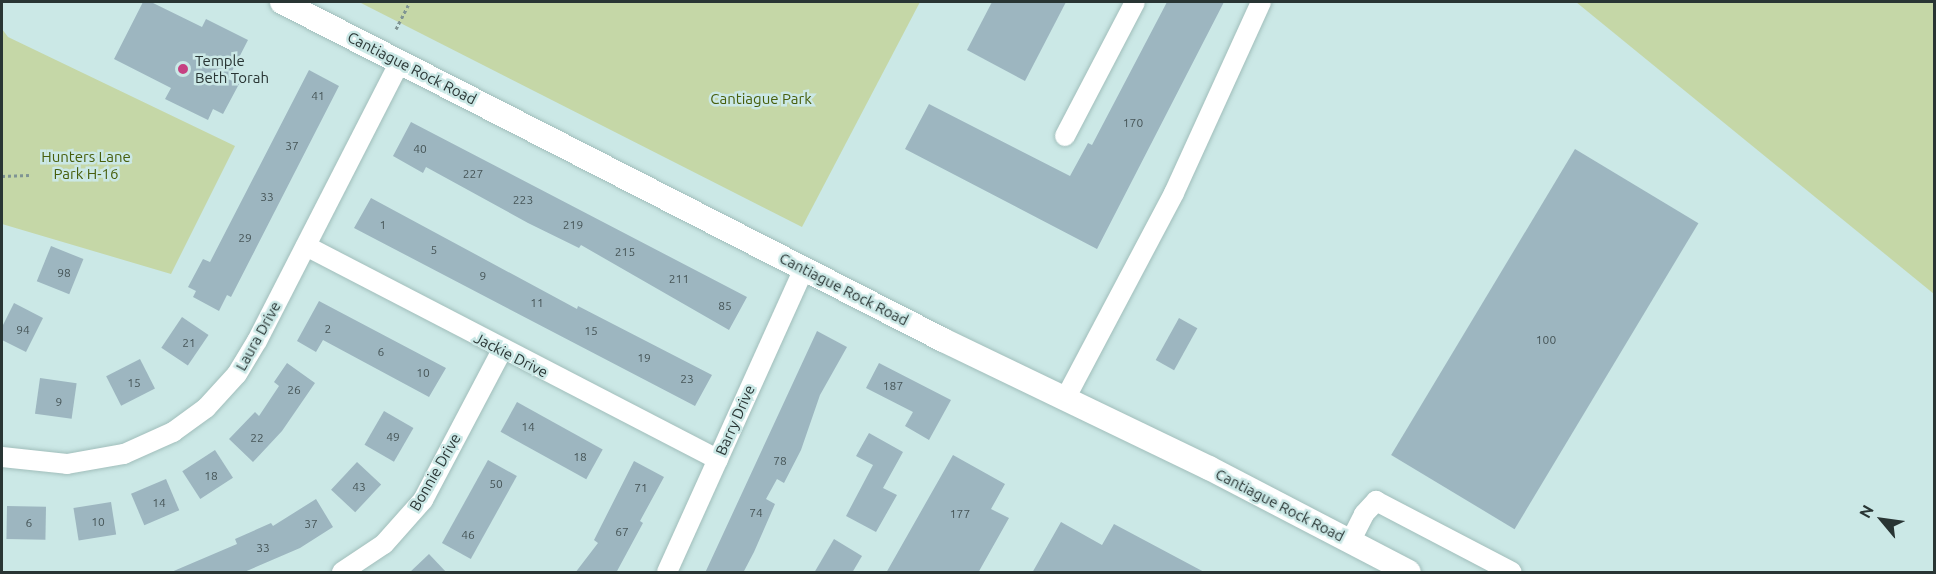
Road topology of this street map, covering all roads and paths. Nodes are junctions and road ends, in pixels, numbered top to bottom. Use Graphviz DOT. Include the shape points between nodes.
graph roads {
  1 [pos="282,2"];
  2 [pos="410,2"];
  3 [pos="1135,2"];
  4 [pos="1262,2"];
  5 [pos="396,29"];
  6 [pos="400,61"];
  7 [pos="1065,136"];
  8 [pos="29,175"];
  9 [pos="2,176"];
  10 [pos="306,246"];
  11 [pos="804,269"];
  12 [pos="502,350"];
  13 [pos="1065,399"];
  14 [pos="2,457"];
  15 [pos="718,460"];
  16 [pos="1350,542"];
  17 [pos="342,573"];
  18 [pos="667,573"];
  19 [pos="1409,573"];
  20 [pos="1512,573"];
  1 -- 6 [label="main road, Cantiague Rock Road"];
  2 -- 5 [label="path"];
  3 -- 7 [label="street"];
  4 -- 13 [label="street" via="1174,193"];
  6 -- 10 [label="street, Laura Drive"];
  6 -- 11 [label="main road, Cantiague Rock Road"];
  8 -- 9 [label="path"];
  10 -- 12 [label="street, Jackie Drive"];
  10 -- 14 [label="street, Laura Drive" via="237,374 206,408 173,432 124,454 90,462 34,463"];
  11 -- 13 [label="main road, Cantiague Rock Road"];
  11 -- 15 [label="street, Barry Drive"];
  12 -- 15 [label="street, Jackie Drive"];
  12 -- 17 [label="street, Bonnie Drive" via="423,500 384,544"];
  13 -- 16 [label="main road, Cantiague Rock Road"];
  15 -- 18 [label="street, Barry Drive"];
  16 -- 19 [label="main road, Cantiague Rock Road"];
  16 -- 20 [label="street" via="1364,514 1376,501"];
}
